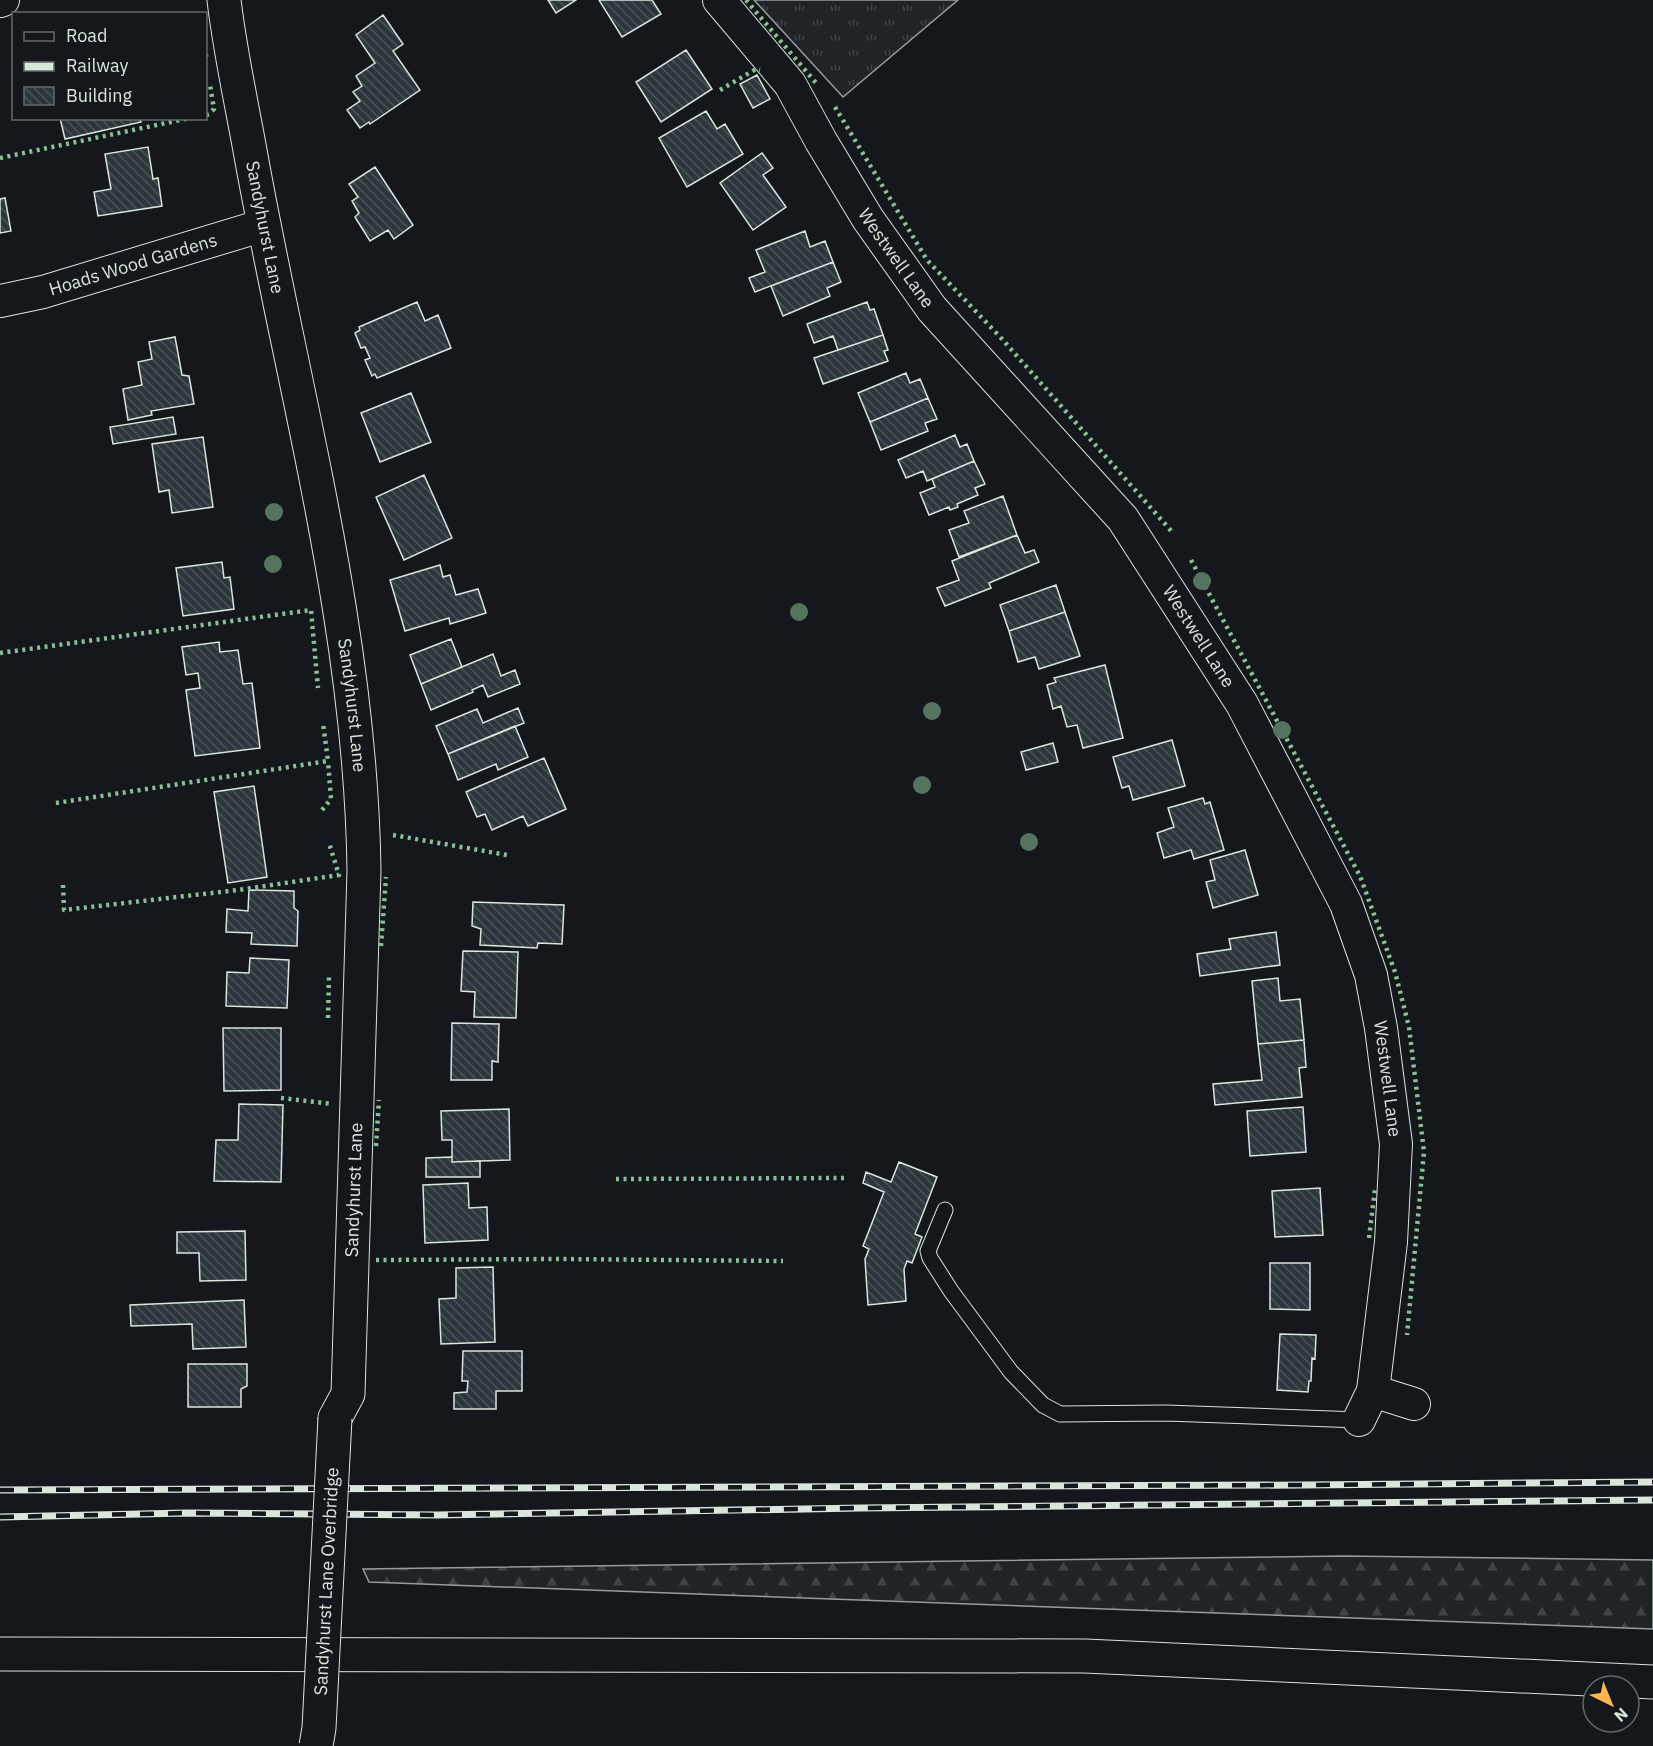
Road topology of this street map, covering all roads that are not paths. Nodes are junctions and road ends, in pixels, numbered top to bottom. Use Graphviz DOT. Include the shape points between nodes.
graph roads {
  1 [pos="224,0"];
  2 [pos="719,0"];
  3 [pos="264,225"];
  4 [pos="0,301"];
  5 [pos="945,1210"];
  6 [pos="1373,1390"];
  7 [pos="1414,1404"];
  8 [pos="335,1418"];
  9 [pos="1359,1420"];
  10 [pos="0,1654"];
  11 [pos="1653,1682"];
  12 [pos="316,1746"];
  1 -- 3 [label="main road, Sandyhurst Lane"];
  2 -- 6 [label="street, Westwell Lane" via="790,84 868,219 932,309 1123,519 1242,704 1346,904 1371,975 1396,1144 1391,1242"];
  3 -- 4 [label="street, Hoads Wood Gardens" via="43,292"];
  3 -- 8 [label="main road, Sandyhurst Lane" via="337,586 364,817 348,1394"];
  5 -- 9 [label="lane" via="928,1251 930,1258 1011,1372 1043,1405 1060,1414 1166,1413"];
  6 -- 7 [label="street"];
  6 -- 9 [label="street, Westwell Lane"];
  8 -- 12 [label="main road, Sandyhurst Lane Overbridge, bridge"];
  10 -- 11 [label="main road" via="1085,1656"];
}
